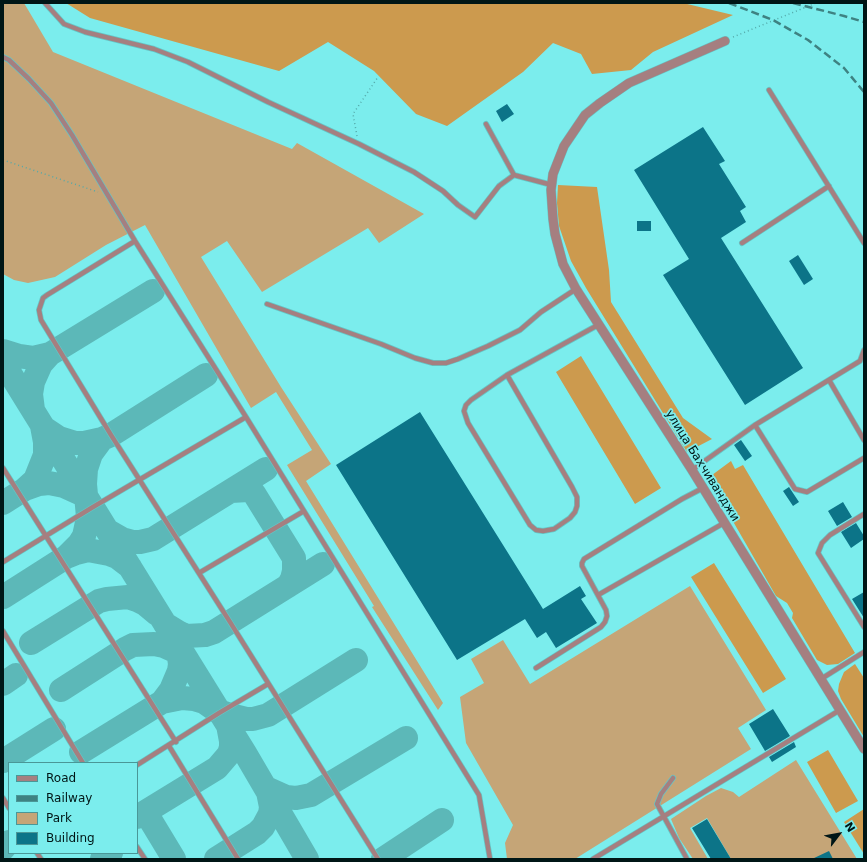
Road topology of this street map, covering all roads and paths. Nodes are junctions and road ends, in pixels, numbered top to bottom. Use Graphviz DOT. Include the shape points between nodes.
graph roads {
  1 [pos="45,3"];
  2 [pos="816,3"];
  3 [pos="725,41"];
  4 [pos="3,56"];
  5 [pos="378,77"];
  6 [pos="769,90"];
  7 [pos="486,124"];
  8 [pos="359,144"];
  9 [pos="3,160"];
  10 [pos="514,175"];
  11 [pos="552,185"];
  12 [pos="829,186"];
  13 [pos="108,196"];
  14 [pos="135,241"];
  15 [pos="864,242"];
  16 [pos="742,243"];
  17 [pos="576,289"];
  18 [pos="266,304"];
  19 [pos="598,325"];
  20 [pos="864,350"];
  21 [pos="507,375"];
  22 [pos="829,380"];
  23 [pos="246,417"];
  24 [pos="755,425"];
  25 [pos="864,440"];
  26 [pos="864,458"];
  27 [pos="3,468"];
  28 [pos="692,470"];
  29 [pos="140,479"];
  30 [pos="703,488"];
  31 [pos="304,511"];
  32 [pos="864,514"];
  33 [pos="724,523"];
  34 [pos="46,536"];
  35 [pos="3,562"];
  36 [pos="199,573"];
  37 [pos="598,595"];
  38 [pos="864,627"];
  39 [pos="3,631"];
  40 [pos="864,652"];
  41 [pos="536,668"];
  42 [pos="821,679"];
  43 [pos="268,684"];
  44 [pos="840,710"];
  45 [pos="176,742"];
  46 [pos="169,746"];
  47 [pos="864,749"];
  48 [pos="82,762"];
  49 [pos="138,765"];
  50 [pos="673,778"];
  51 [pos="664,815"];
  52 [pos="138,848"];
  53 [pos="145,859"];
  54 [pos="238,859"];
  55 [pos="378,859"];
  56 [pos="490,859"];
  57 [pos="593,859"];
  58 [pos="687,859"];
  1 -- 8 [label="lane" via="64,24 85,32 154,49 188,62"];
  2 -- 3 [label="path"];
  3 -- 11 [label="street, улица Бахчиванджи" via="629,83 585,114 564,146 553,174"];
  4 -- 13 [label="lane" via="30,79 51,103"];
  5 -- 8 [label="path" via="353,114"];
  6 -- 12 [label="lane"];
  7 -- 10 [label="lane"];
  8 -- 10 [label="lane" via="414,172 475,217 498,186"];
  9 -- 13 [label="path"];
  10 -- 11 [label="lane"];
  11 -- 17 [label="street, улица Бахчиванджи" via="553,219 558,249"];
  12 -- 15 [label="lane"];
  12 -- 16 [label="lane"];
  13 -- 14 [label="lane"];
  14 -- 23 [label="lane"];
  14 -- 29 [label="lane" via="47,295 43,298 39,310 41,320"];
  17 -- 18 [label="lane" via="541,312 520,330 446,363 433,363 415,358"];
  17 -- 19 [label="street, улица Бахчиванджи"];
  19 -- 21 [label="lane"];
  19 -- 28 [label="street, улица Бахчиванджи"];
  20 -- 22 [label="lane" via="860,361"];
  21 -- 21 [label="lane" via="471,400 466,405 465,416 530,525 536,530 554,529 575,512 577,497"];
  22 -- 24 [label="lane"];
  22 -- 25 [label="lane"];
  23 -- 29 [label="lane"];
  23 -- 31 [label="lane"];
  24 -- 26 [label="lane" via="796,489 801,491 806,492"];
  24 -- 28 [label="lane"];
  27 -- 34 [label="lane"];
  28 -- 30 [label="street, улица Бахчиванджи"];
  29 -- 34 [label="lane"];
  29 -- 36 [label="lane"];
  30 -- 33 [label="street, улица Бахчиванджи"];
  30 -- 37 [label="lane" via="682,498 584,559 582,566"];
  31 -- 36 [label="lane"];
  31 -- 56 [label="lane" via="479,795"];
  32 -- 38 [label="lane" via="830,535 818,552"];
  33 -- 37 [label="lane"];
  33 -- 42 [label="street, улица Бахчиванджи"];
  34 -- 35 [label="lane"];
  34 -- 45 [label="lane"];
  36 -- 43 [label="lane"];
  37 -- 41 [label="lane" via="607,616 601,627"];
  39 -- 48 [label="lane"];
  40 -- 42 [label="lane"];
  42 -- 44 [label="street, улица Бахчиванджи"];
  43 -- 45 [label="lane"];
  43 -- 55 [label="lane"];
  44 -- 47 [label="street, улица Бахчиванджи"];
  44 -- 51 [label="lane"];
  45 -- 46 [label="lane"];
  46 -- 49 [label="lane"];
  46 -- 54 [label="lane"];
  50 -- 51 [label="lane" via="661,794 658,804"];
  51 -- 57 [label="lane"];
  51 -- 58 [label="lane"];
  52 -- 53 [label="lane"];
}
